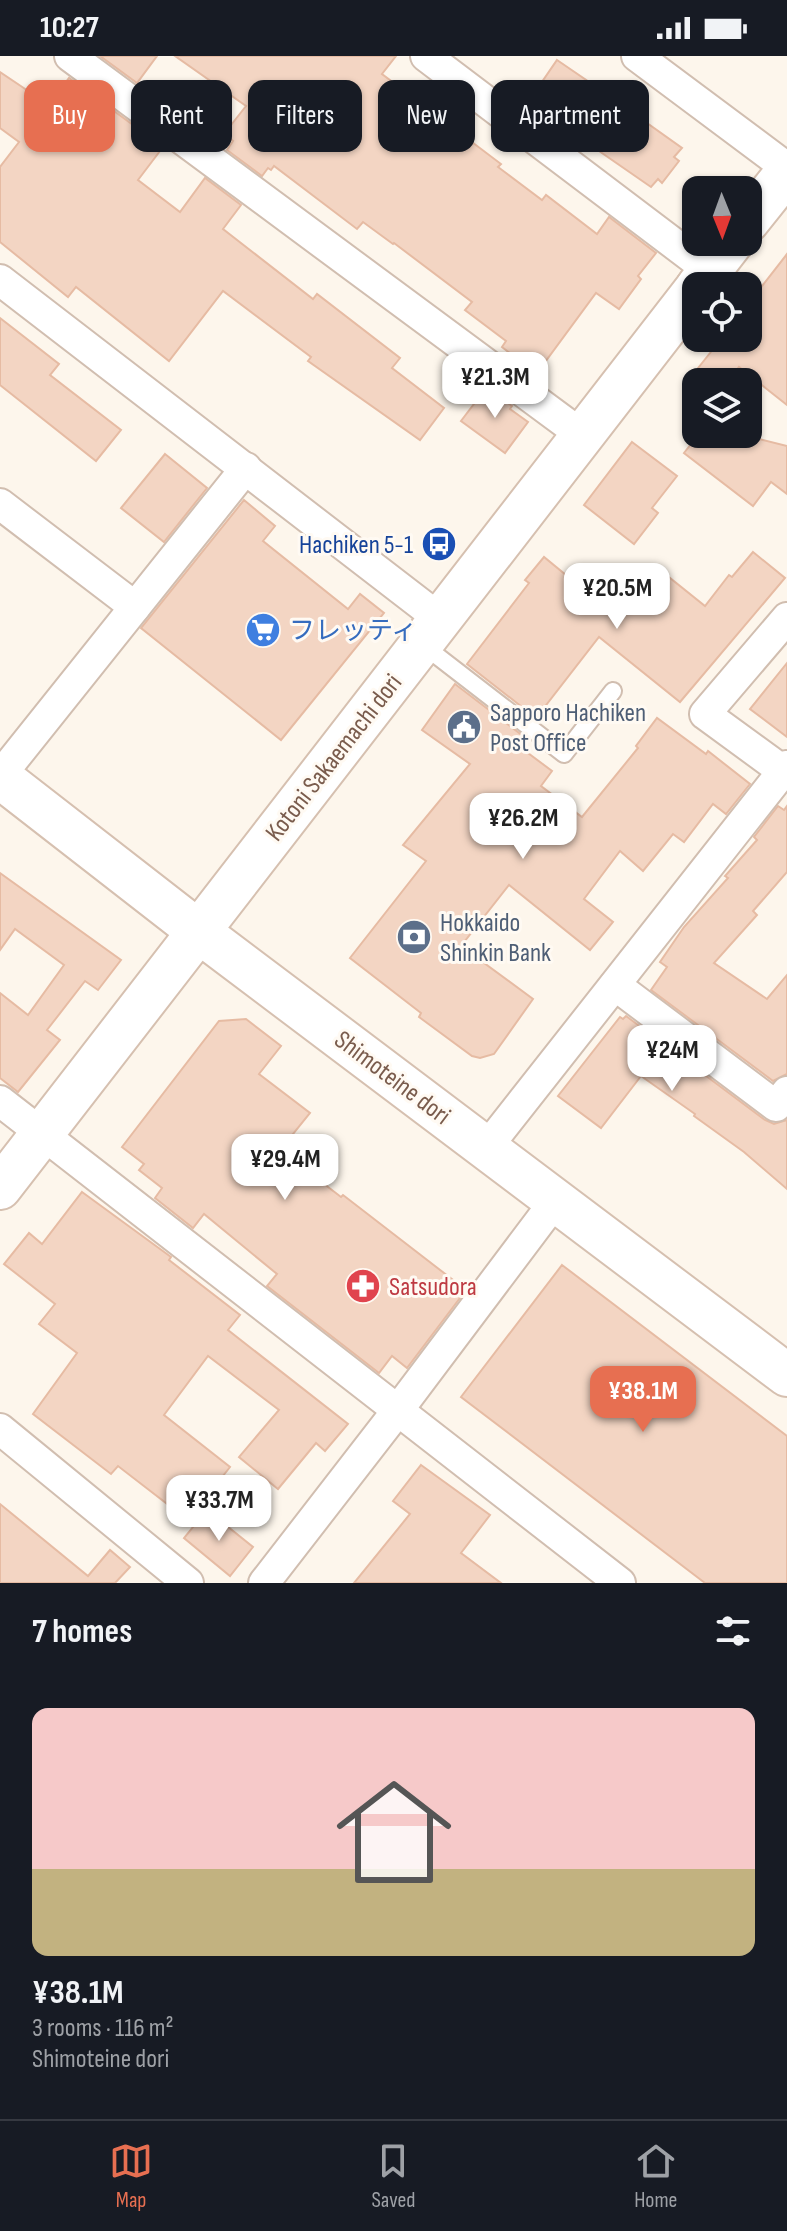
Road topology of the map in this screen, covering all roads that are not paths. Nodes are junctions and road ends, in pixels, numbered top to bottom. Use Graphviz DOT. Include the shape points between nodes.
graph roads {
  1 [pos="70,56"];
  2 [pos="426,56"];
  3 [pos="637,56"];
  4 [pos="776,191"];
  5 [pos="709,272"];
  6 [pos="0,280"];
  7 [pos="682,307"];
  8 [pos="582,435"];
  9 [pos="246,468"];
  10 [pos="0,504"];
  11 [pos="135,607"];
  12 [pos="787,618"];
  13 [pos="431,631"];
  14 [pos="613,691"];
  15 [pos="786,770"];
  16 [pos="0,777"];
  17 [pos="198,931"];
  18 [pos="615,985"];
  19 [pos="787,1092"];
  20 [pos="0,1101"];
  21 [pos="42,1134"];
  22 [pos="487,1147"];
  23 [pos="0,1188"];
  24 [pos="556,1200"];
  25 [pos="787,1375"];
  26 [pos="398,1410"];
  27 [pos="0,1429"];
  28 [pos="188,1583"];
  29 [pos="264,1583"];
  30 [pos="620,1583"];
  1 -- 8 [label="street"];
  2 -- 5 [label="street"];
  3 -- 4 [label="street"];
  6 -- 9 [label="street"];
  7 -- 8 [label="main road, Kotoni Sakaemachi dori"];
  8 -- 13 [label="main road, Kotoni Sakaemachi dori"];
  9 -- 11 [label="street"];
  9 -- 13 [label="street"];
  10 -- 11 [label="street"];
  11 -- 16 [label="street"];
  12 -- 15 [label="street" via="705,714"];
  13 -- 14 [label="lane" via="564,754"];
  13 -- 17 [label="main road, Kotoni Sakaemachi dori"];
  15 -- 18 [label="street"];
  16 -- 17 [label="main road, Shimoteine dori"];
  17 -- 21 [label="main road, Kotoni Sakaemachi dori"];
  17 -- 22 [label="main road, Shimoteine dori"];
  18 -- 19 [label="street" via="776,1106"];
  18 -- 22 [label="street"];
  20 -- 21 [label="street"];
  21 -- 23 [label="main road, Kotoni Sakaemachi dori"];
  21 -- 26 [label="street"];
  22 -- 24 [label="main road, Shimoteine dori"];
  24 -- 25 [label="main road, Shimoteine dori"];
  24 -- 26 [label="street"];
  26 -- 29 [label="street"];
  26 -- 30 [label="street"];
  27 -- 28 [label="street"];
}
